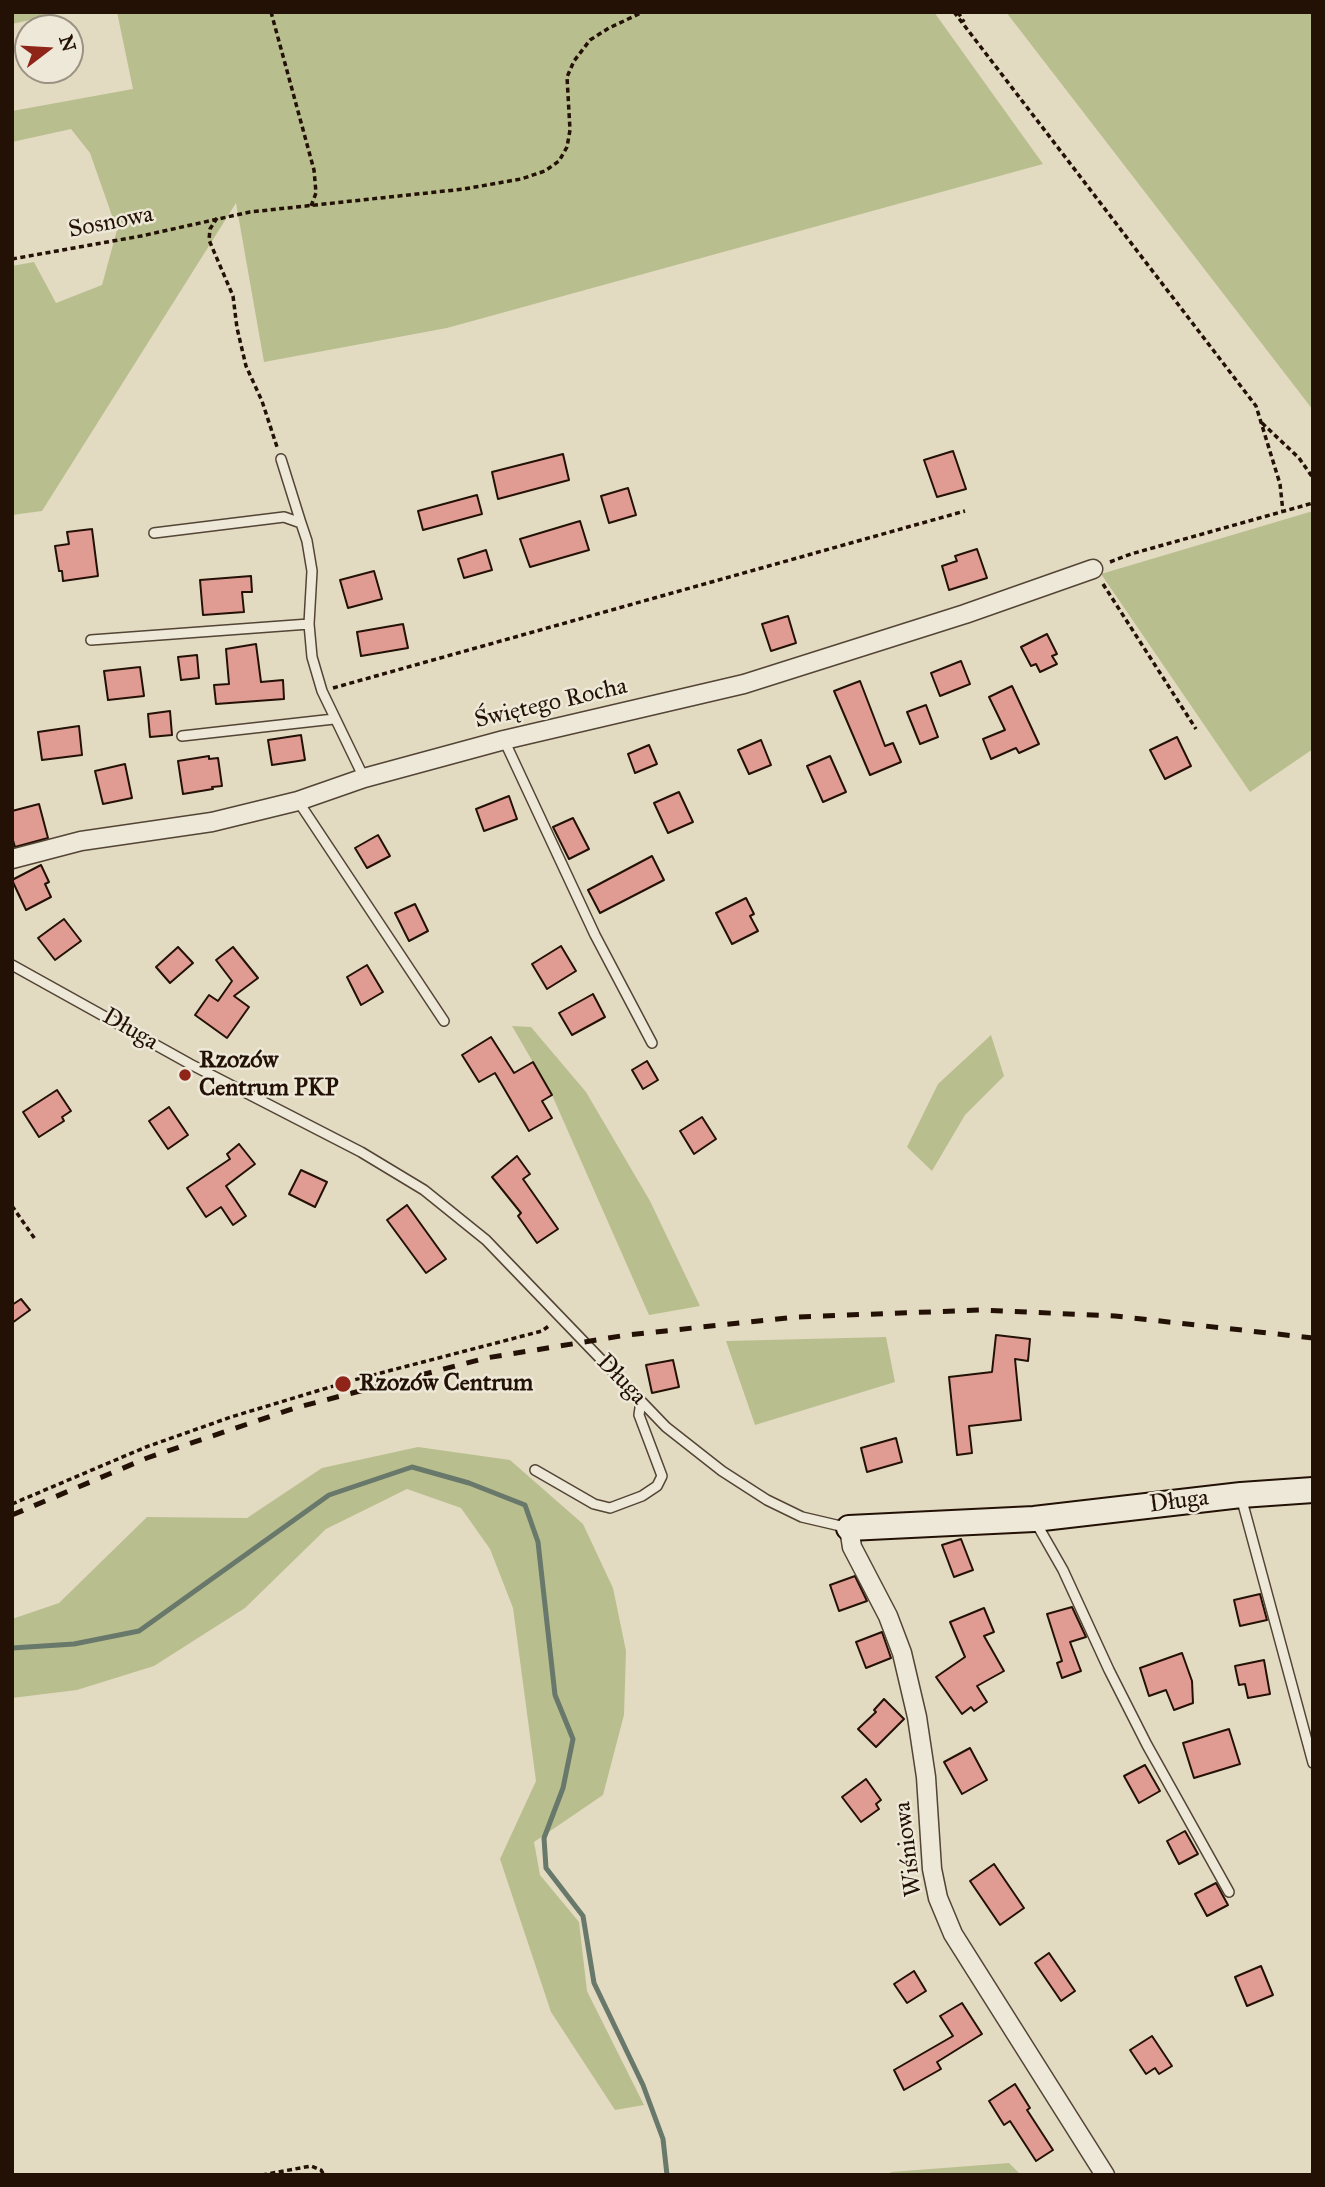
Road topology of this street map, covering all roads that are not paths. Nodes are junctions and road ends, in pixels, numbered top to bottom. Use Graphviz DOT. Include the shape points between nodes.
graph roads {
  1 [pos="281,459"];
  2 [pos="301,523"];
  3 [pos="154,533"];
  4 [pos="1093,569"];
  5 [pos="309,624"];
  6 [pos="91,640"];
  7 [pos="334,719"];
  8 [pos="181,736"];
  9 [pos="504,740"];
  10 [pos="364,778"];
  11 [pos="298,801"];
  12 [pos="12,859"];
  13 [pos="12,965"];
  14 [pos="444,1021"];
  15 [pos="652,1043"];
  16 [pos="641,1401"];
  17 [pos="535,1471"];
  18 [pos="1313,1490"];
  19 [pos="1241,1495"];
  20 [pos="1034,1519"];
  21 [pos="849,1528"];
  22 [pos="1313,1763"];
  23 [pos="1229,1892"];
  24 [pos="1105,2175"];
  1 -- 2 [label="lane"];
  2 -- 3 [label="lane" via="284,517"];
  2 -- 5 [label="lane" via="312,571"];
  4 -- 9 [label="street, Świętego Rocha" via="744,684"];
  5 -- 6 [label="lane"];
  5 -- 7 [label="lane" via="312,657"];
  7 -- 8 [label="lane"];
  7 -- 10 [label="lane"];
  9 -- 10 [label="street, Świętego Rocha"];
  9 -- 15 [label="lane" via="590,925"];
  10 -- 11 [label="street, Świętego Rocha"];
  11 -- 12 [label="street, Świętego Rocha" via="212,822 81,841"];
  11 -- 14 [label="lane"];
  13 -- 16 [label="lane, Długa" via="424,1190 485,1240"];
  16 -- 17 [label="lane" via="639,1415 662,1476 657,1486 642,1496 610,1508"];
  16 -- 21 [label="lane, Długa" via="703,1456 767,1500 802,1517"];
  18 -- 19 [label="street, Długa"];
  19 -- 20 [label="street, Długa"];
  19 -- 22 [label="lane"];
  20 -- 21 [label="street, Długa"];
  20 -- 23 [label="lane" via="1147,1745"];
  21 -- 24 [label="street, Wiśniowa" via="852,1547 902,1653 918,1717 938,1898 953,1934"];
}
